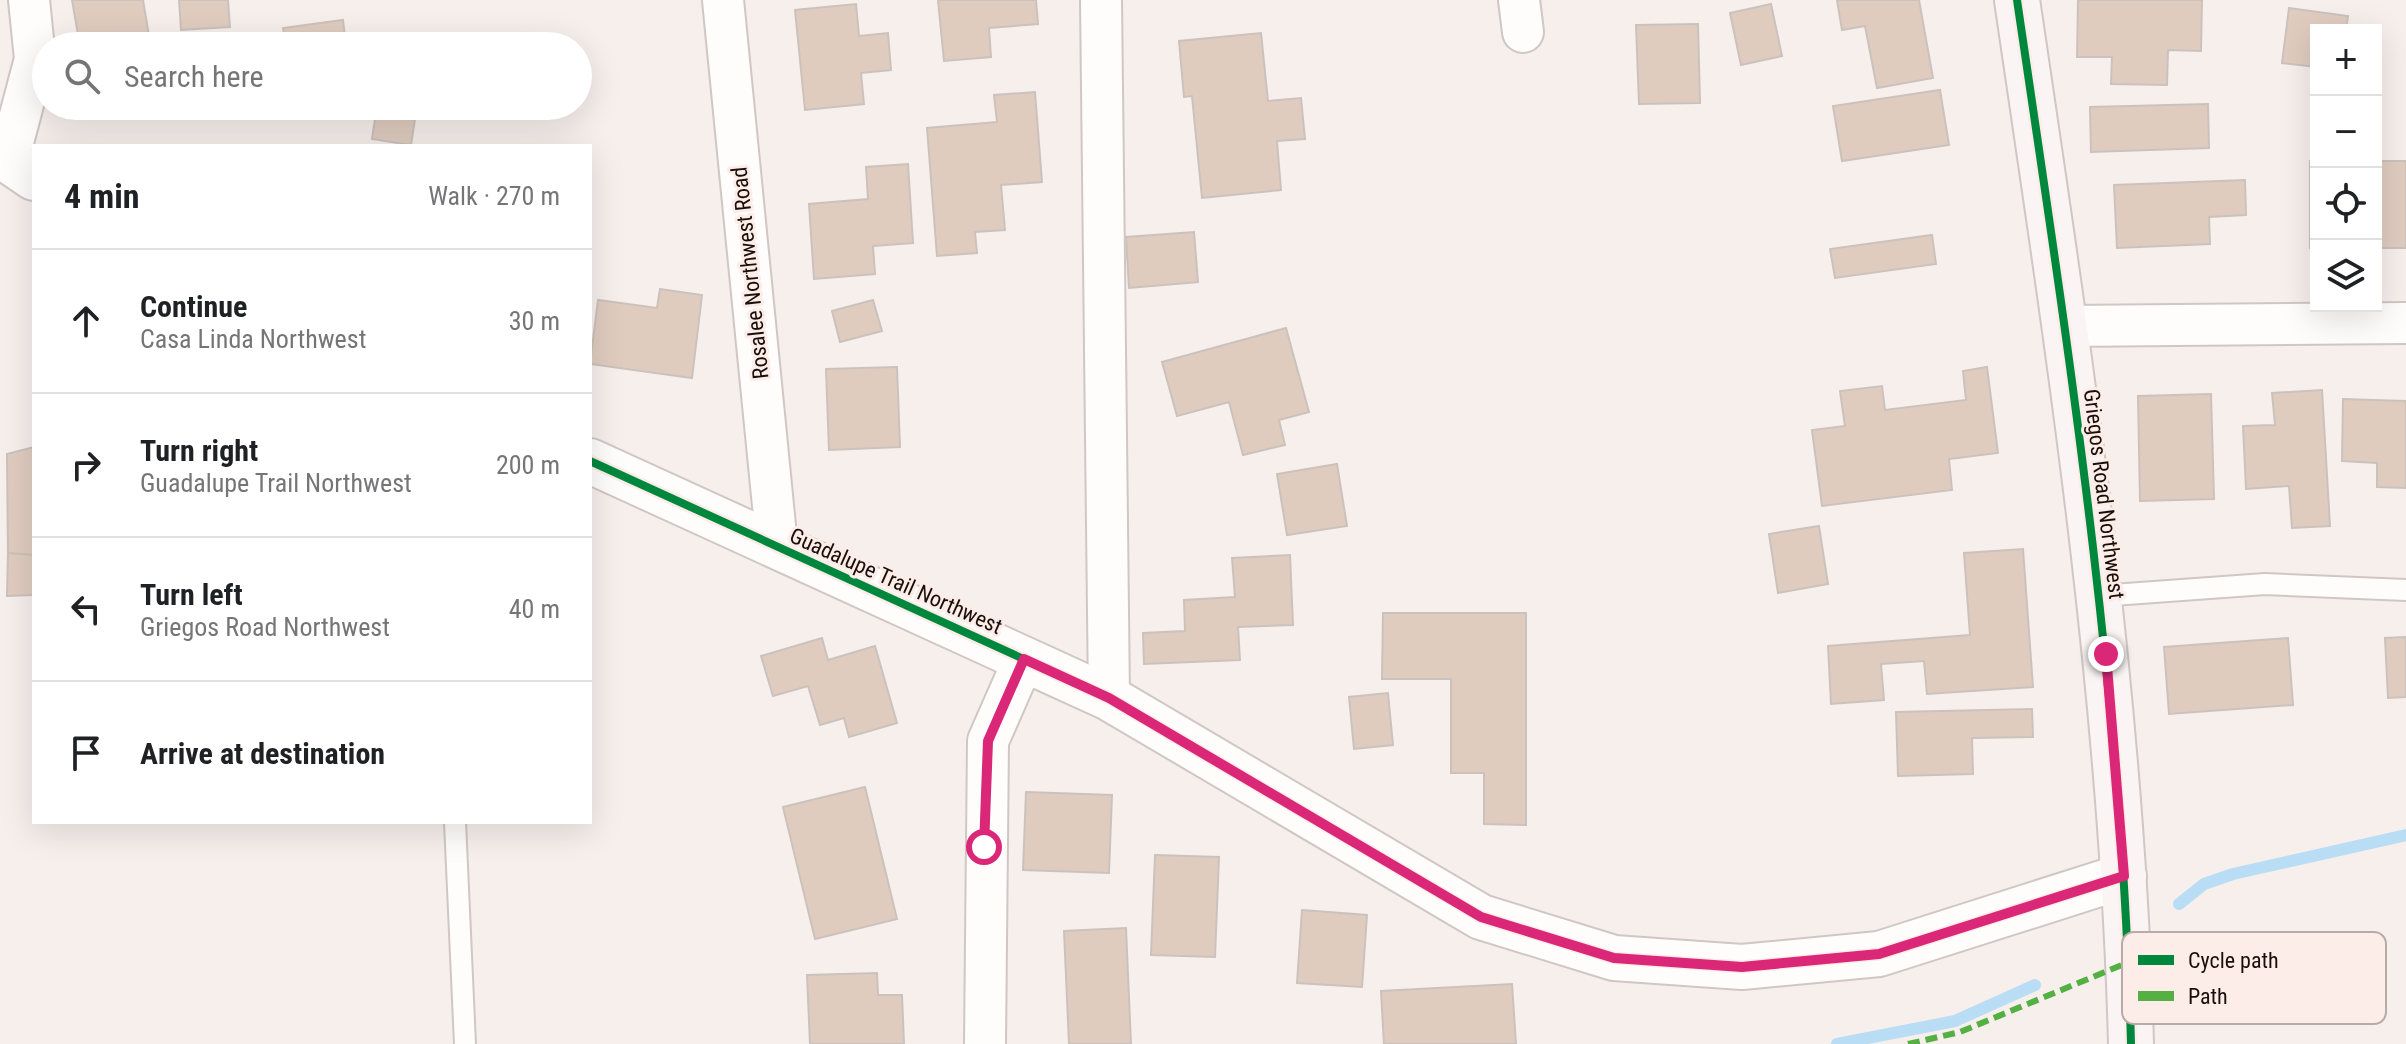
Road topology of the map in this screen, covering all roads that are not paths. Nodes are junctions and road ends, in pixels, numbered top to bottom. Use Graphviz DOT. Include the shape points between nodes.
graph roads {
  1 [pos="29,0"];
  2 [pos="723,0"];
  3 [pos="1101,0"];
  4 [pos="2017,0"];
  5 [pos="32,32"];
  6 [pos="32,74"];
  7 [pos="14,165"];
  8 [pos="2406,323"];
  9 [pos="2065,326"];
  10 [pos="592,462"];
  11 [pos="777,546"];
  12 [pos="2406,590"];
  13 [pos="2099,596"];
  14 [pos="1024,659"];
  15 [pos="1109,698"];
  16 [pos="455,824"];
  17 [pos="2124,876"];
  18 [pos="2126,932"];
  19 [pos="2130,1024"];
  20 [pos="465,1044"];
  21 [pos="985,1044"];
  22 [pos="2131,1044"];
  1 -- 5 [label="street"];
  2 -- 11 [label="street, Rosalee Northwest Road"];
  3 -- 15 [label="street"];
  4 -- 9 [label="main road, Griegos Road Northwest"];
  6 -- 7 [label="street"];
  8 -- 9 [label="street"];
  9 -- 13 [label="main road, Griegos Road Northwest"];
  10 -- 11 [label="street, Guadalupe Trail Northwest"];
  11 -- 14 [label="street, Guadalupe Trail Northwest"];
  12 -- 13 [label="lane" via="2265,584"];
  13 -- 17 [label="main road, Griegos Road Northwest"];
  14 -- 15 [label="street, Guadalupe Trail Northwest"];
  14 -- 21 [label="street" via="988,741"];
  15 -- 17 [label="street, Guadalupe Trail Northwest" via="1481,917 1614,958 1742,967 1879,954"];
  16 -- 20 [label="lane"];
  17 -- 18 [label="main road, Griegos Road Northwest"];
  19 -- 22 [label="main road, Griegos Road Northwest"];
}
